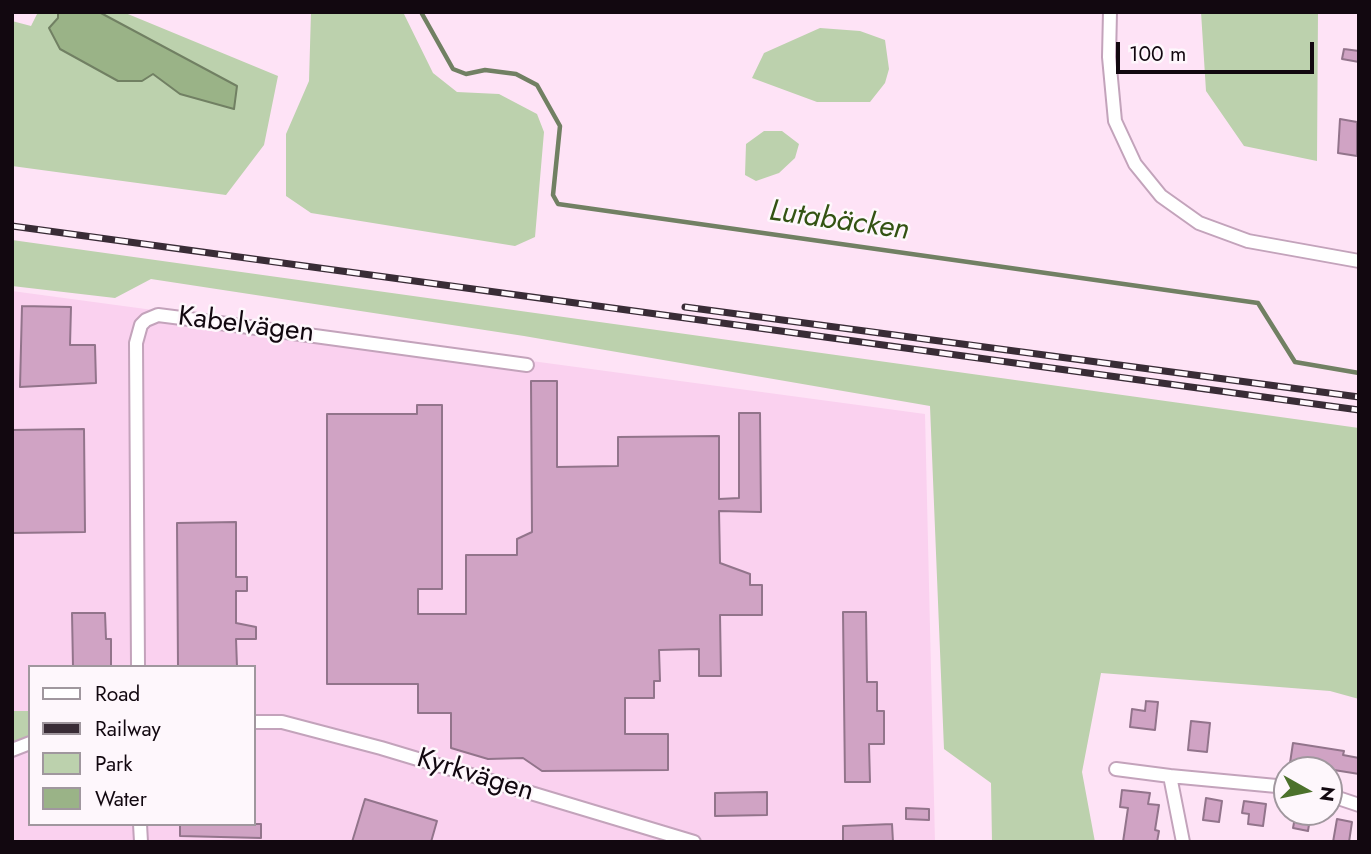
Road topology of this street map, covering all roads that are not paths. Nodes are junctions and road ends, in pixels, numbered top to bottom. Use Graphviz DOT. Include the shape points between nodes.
graph roads {
  1 [pos="1110,12"];
  2 [pos="1359,261"];
  3 [pos="527,365"];
  4 [pos="138,665"];
  5 [pos="256,722"];
  6 [pos="1116,769"];
  7 [pos="1170,776"];
  8 [pos="1273,786"];
  9 [pos="694,842"];
  10 [pos="1183,842"];
  1 -- 2 [label="street" via="1115,121 1135,164 1161,196 1199,223 1248,241"];
  3 -- 4 [label="street, Kabelvägen" via="158,315 146,320 136,343"];
  5 -- 9 [label="street, Kyrkvägen" via="282,722 381,747"];
  6 -- 7 [label="street"];
  7 -- 8 [label="street"];
  7 -- 10 [label="street"];
}
